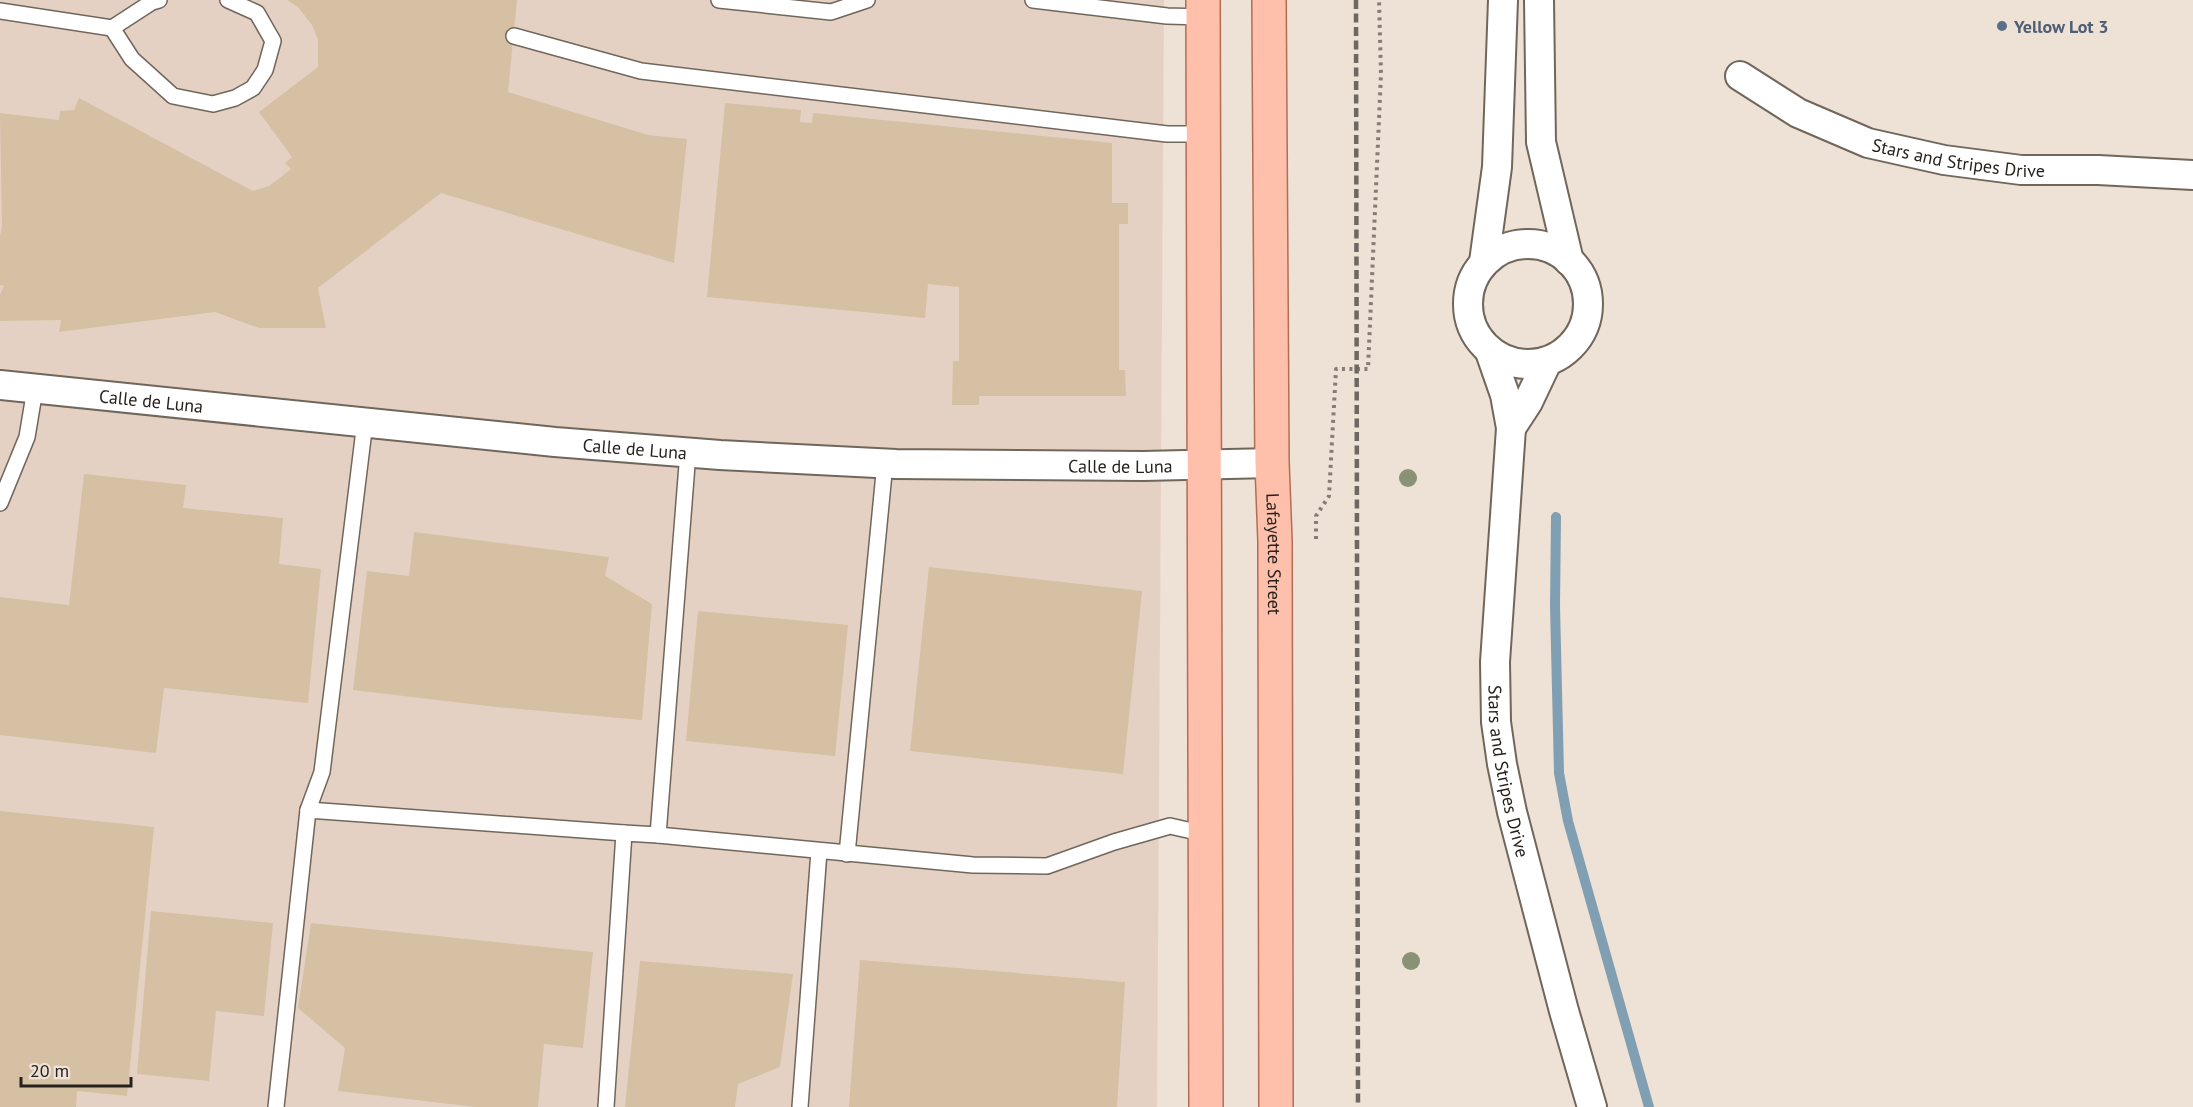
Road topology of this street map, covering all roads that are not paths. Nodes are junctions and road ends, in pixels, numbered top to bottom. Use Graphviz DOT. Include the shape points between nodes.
graph roads {
  1 [pos="159,0"];
  2 [pos="228,0"];
  3 [pos="719,0"];
  4 [pos="867,0"];
  5 [pos="1033,0"];
  6 [pos="1269,0"];
  7 [pos="1503,0"];
  8 [pos="1539,0"];
  9 [pos="1203,8"];
  10 [pos="0,11"];
  11 [pos="112,28"];
  12 [pos="514,36"];
  13 [pos="1740,76"];
  14 [pos="1204,134"];
  15 [pos="2193,175"];
  16 [pos="1569,261"];
  17 [pos="1484,262"];
  18 [pos="1490,352"];
  19 [pos="1547,362"];
  20 [pos="0,385"];
  21 [pos="35,389"];
  22 [pos="365,422"];
  23 [pos="1511,428"];
  24 [pos="688,452"];
  25 [pos="885,463"];
  26 [pos="1272,463"];
  27 [pos="1204,465"];
  28 [pos="0,503"];
  29 [pos="308,810"];
  30 [pos="624,833"];
  31 [pos="1206,834"];
  32 [pos="658,835"];
  33 [pos="819,851"];
  34 [pos="847,854"];
  35 [pos="276,1107"];
  36 [pos="606,1107"];
  37 [pos="800,1107"];
  38 [pos="1206,1107"];
  39 [pos="1276,1107"];
  40 [pos="1592,1107"];
  1 -- 11 [label="lane"];
  2 -- 11 [label="lane" via="257,14 273,41 265,70 254,88 213,104 173,96 132,59"];
  3 -- 4 [label="lane" via="831,12"];
  5 -- 9 [label="lane" via="1167,16"];
  6 -- 26 [label="main road, Lafayette Street"];
  7 -- 17 [label="street, Stars and Stripes Drive" via="1497,167"];
  8 -- 16 [label="street, Stars and Stripes Drive" via="1541,142"];
  9 -- 14 [label="main road"];
  10 -- 11 [label="lane"];
  12 -- 14 [label="lane" via="641,71 1167,134"];
  13 -- 15 [label="street, Stars and Stripes Drive" via="1798,113 1868,143 1944,160 2021,170"];
  14 -- 27 [label="main road"];
  16 -- 17 [label="street" via="1554,250 1517,245 1500,250"];
  16 -- 19 [label="street, Stars and Stripes Drive" via="1581,277 1588,297 1587,318 1580,336 1565,352"];
  17 -- 18 [label="street, Stars and Stripes Drive" via="1473,278 1468,318 1476,336"];
  18 -- 19 [label="street" via="1527,365"];
  18 -- 23 [label="street, Stars and Stripes Drive" via="1505,395"];
  19 -- 23 [label="street, Stars and Stripes Drive"];
  20 -- 21 [label="street, Calle de Luna"];
  21 -- 22 [label="street, Calle de Luna"];
  21 -- 28 [label="lane" via="27,437"];
  22 -- 24 [label="street, Calle de Luna"];
  22 -- 29 [label="lane" via="322,772"];
  23 -- 40 [label="street, Stars and Stripes Drive" via="1495,662 1496,722 1512,812"];
  24 -- 25 [label="street, Calle de Luna"];
  24 -- 32 [label="lane"];
  25 -- 27 [label="street, Calle de Luna"];
  25 -- 34 [label="lane"];
  26 -- 27 [label="street, Calle de Luna"];
  26 -- 39 [label="main road, Lafayette Street"];
  27 -- 31 [label="main road"];
  29 -- 30 [label="lane"];
  29 -- 35 [label="lane"];
  30 -- 32 [label="lane"];
  30 -- 36 [label="lane"];
  31 -- 34 [label="lane" via="1170,826 1047,866 973,865"];
  31 -- 38 [label="main road"];
  32 -- 33 [label="lane"];
  33 -- 34 [label="lane"];
  33 -- 37 [label="lane"];
}
